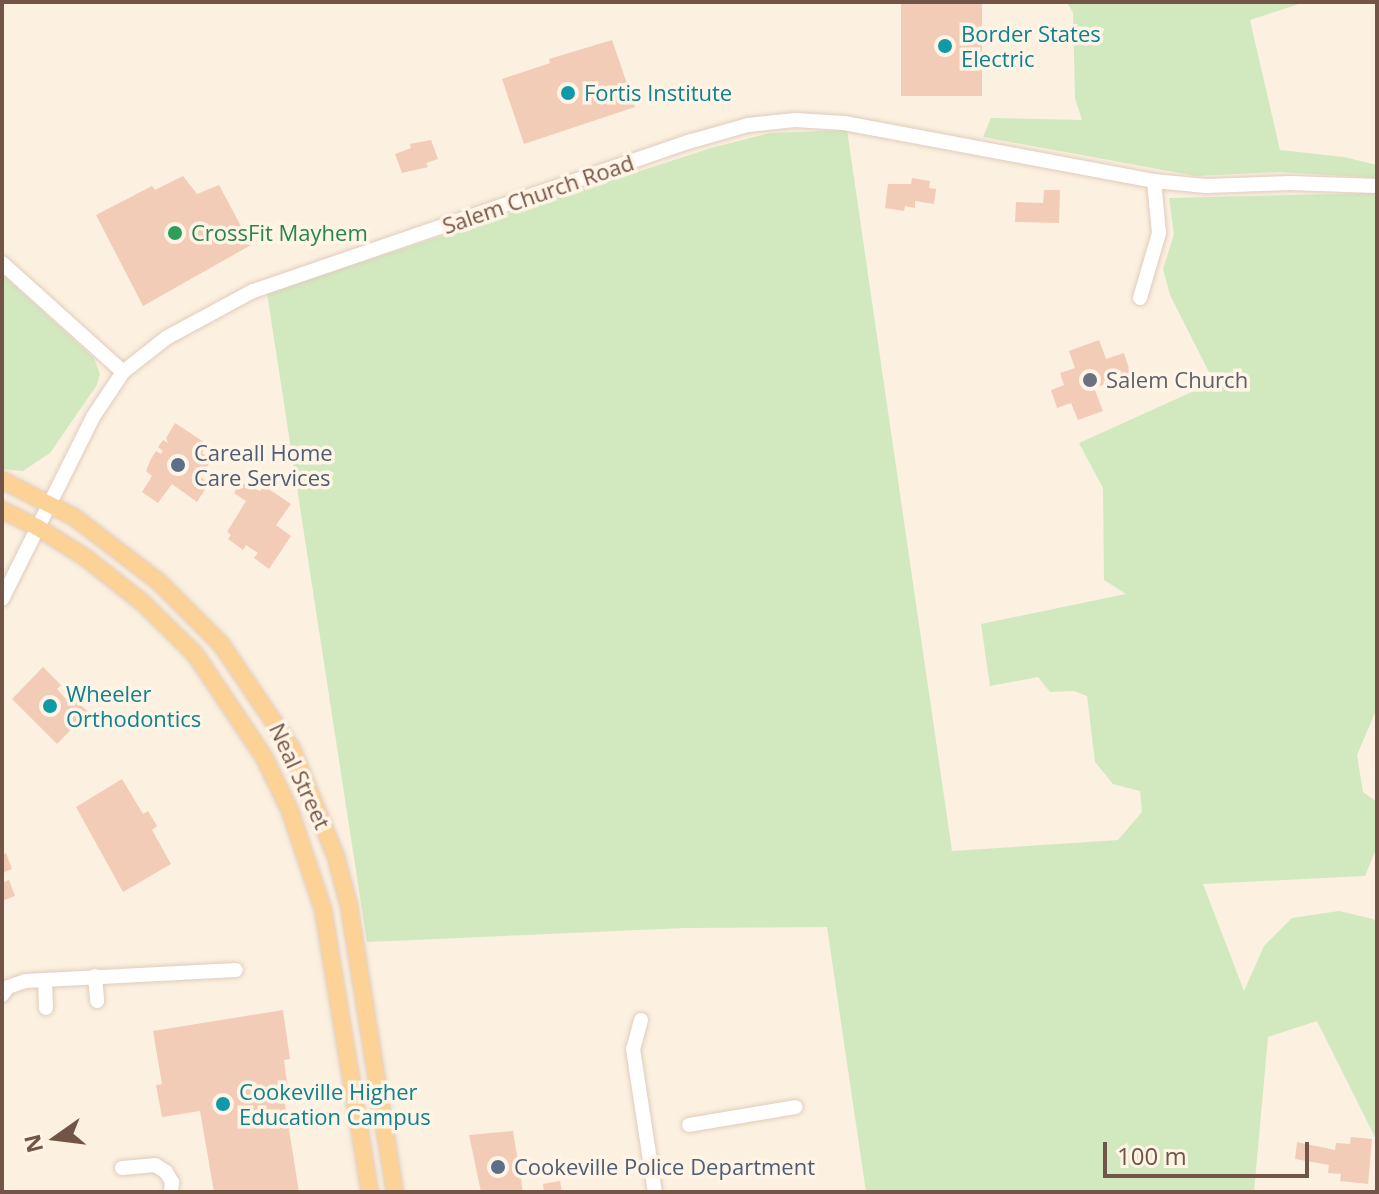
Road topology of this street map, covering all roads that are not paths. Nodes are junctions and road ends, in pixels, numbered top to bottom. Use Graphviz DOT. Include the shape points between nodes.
graph roads {
  1 [pos="1154,181"];
  2 [pos="1377,186"];
  3 [pos="2,263"];
  4 [pos="1140,298"];
  5 [pos="123,372"];
  6 [pos="2,480"];
  7 [pos="49,502"];
  8 [pos="2,510"];
  9 [pos="37,527"];
  10 [pos="2,599"];
  11 [pos="263,701"];
  12 [pos="238,714"];
  13 [pos="236,970"];
  14 [pos="95,976"];
  15 [pos="45,980"];
  16 [pos="2,995"];
  17 [pos="97,1001"];
  18 [pos="46,1008"];
  19 [pos="641,1020"];
  20 [pos="795,1107"];
  21 [pos="689,1125"];
  22 [pos="122,1168"];
  23 [pos="171,1192"];
  24 [pos="370,1192"];
  25 [pos="395,1192"];
  26 [pos="655,1192"];
  1 -- 2 [label="street, Salem Church Road"];
  1 -- 4 [label="street" via="1159,233"];
  1 -- 5 [label="street, Salem Church Road" via="844,123 795,120 748,125 253,291 166,338"];
  3 -- 5 [label="street"];
  5 -- 7 [label="street, Salem Church Road"];
  6 -- 7 [label="main road, Neal Street"];
  7 -- 9 [label="street, Salem Church Road"];
  7 -- 11 [label="main road, Neal Street" via="159,582 221,644"];
  8 -- 9 [label="main road, Neal Street"];
  9 -- 10 [label="street, Salem Church Road"];
  9 -- 12 [label="main road, Neal Street" via="142,602 195,654"];
  11 -- 12 [label="main road"];
  11 -- 25 [label="main road, Neal Street" via="292,749 336,857 358,946"];
  12 -- 24 [label="main road, Neal Street" via="290,811 323,909"];
  13 -- 14 [label="street"];
  14 -- 15 [label="street"];
  14 -- 17 [label="street"];
  15 -- 16 [label="street" via="25,981"];
  15 -- 18 [label="street"];
  19 -- 26 [label="street" via="633,1049"];
  20 -- 21 [label="street"];
  22 -- 23 [label="street" via="155,1165 172,1182"];
}
